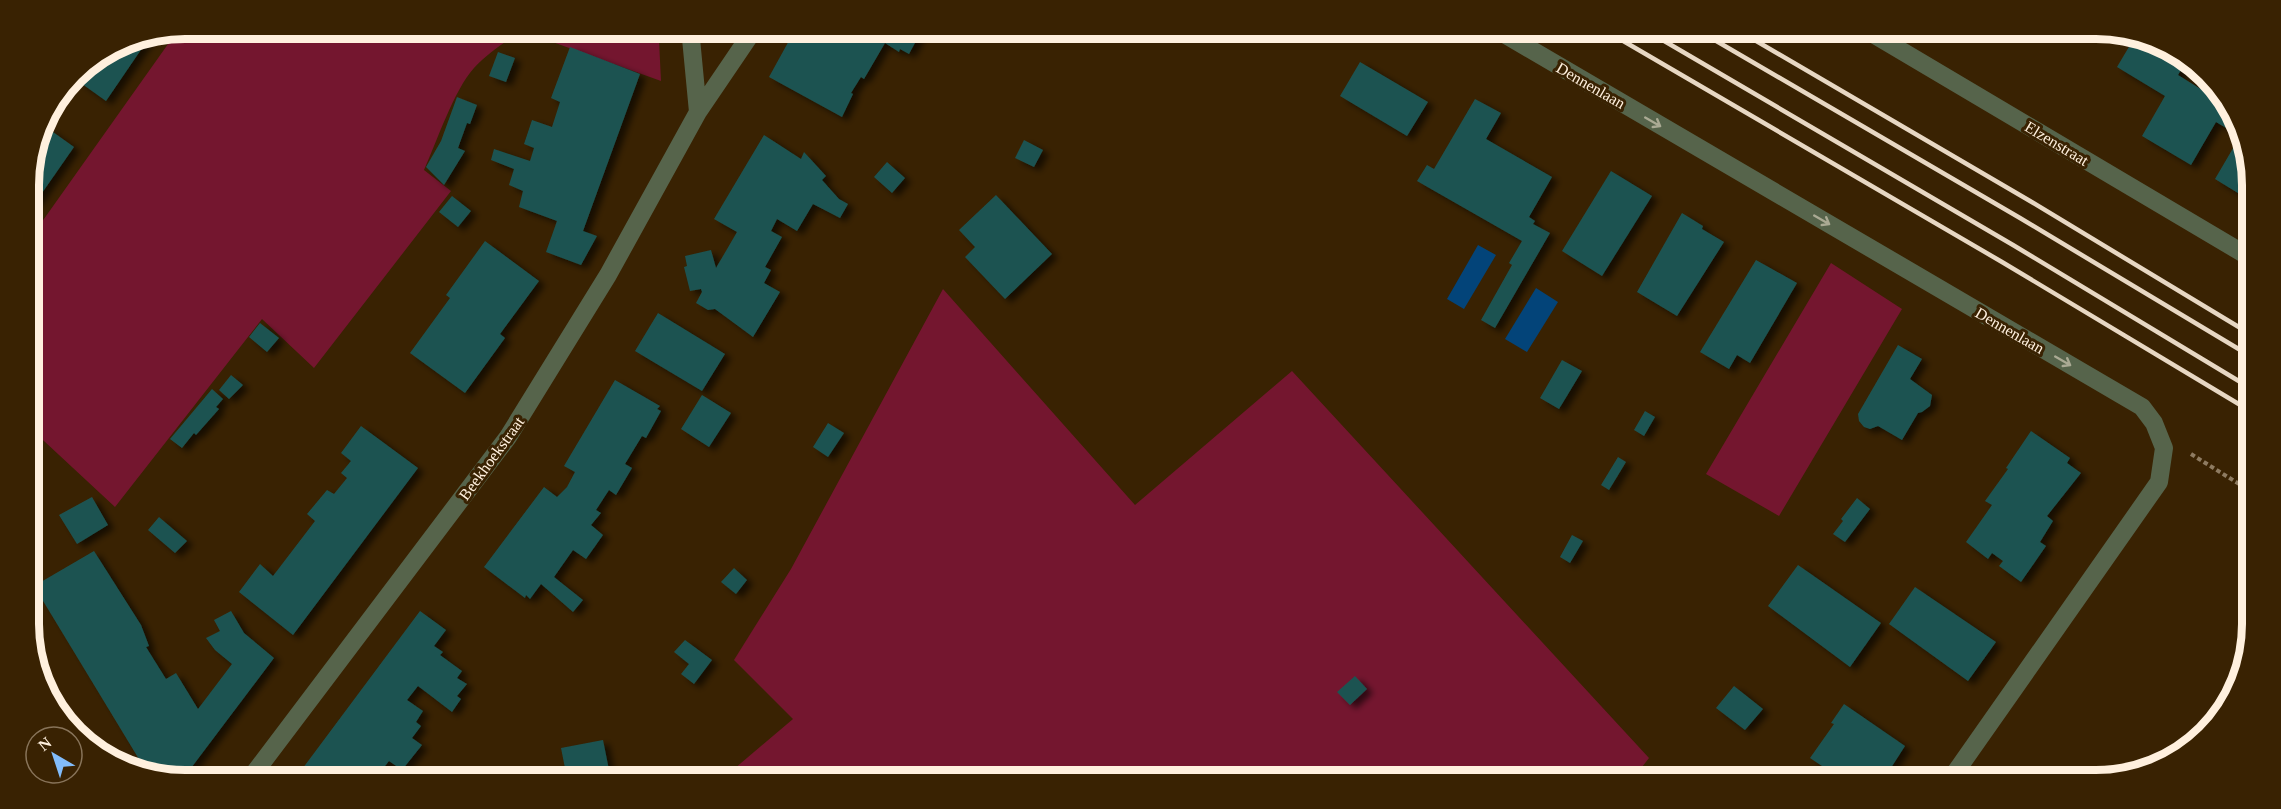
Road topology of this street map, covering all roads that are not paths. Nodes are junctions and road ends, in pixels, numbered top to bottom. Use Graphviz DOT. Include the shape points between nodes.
graph roads {
  1 [pos="691,39"];
  2 [pos="748,39"];
  3 [pos="1513,39"];
  4 [pos="1882,39"];
  5 [pos="698,112"];
  6 [pos="2242,253"];
  7 [pos="257,770"];
  8 [pos="1957,770"];
  1 -- 5 [label="street"];
  2 -- 5 [label="street, Beekhoekstraat"];
  3 -- 8 [label="street, Dennenlaan, one-way" via="2142,407 2154,423 2164,448 2159,482"];
  4 -- 6 [label="street, Elzenstraat"];
  5 -- 7 [label="street, Beekhoekstraat" via="608,275 508,436"];
}
